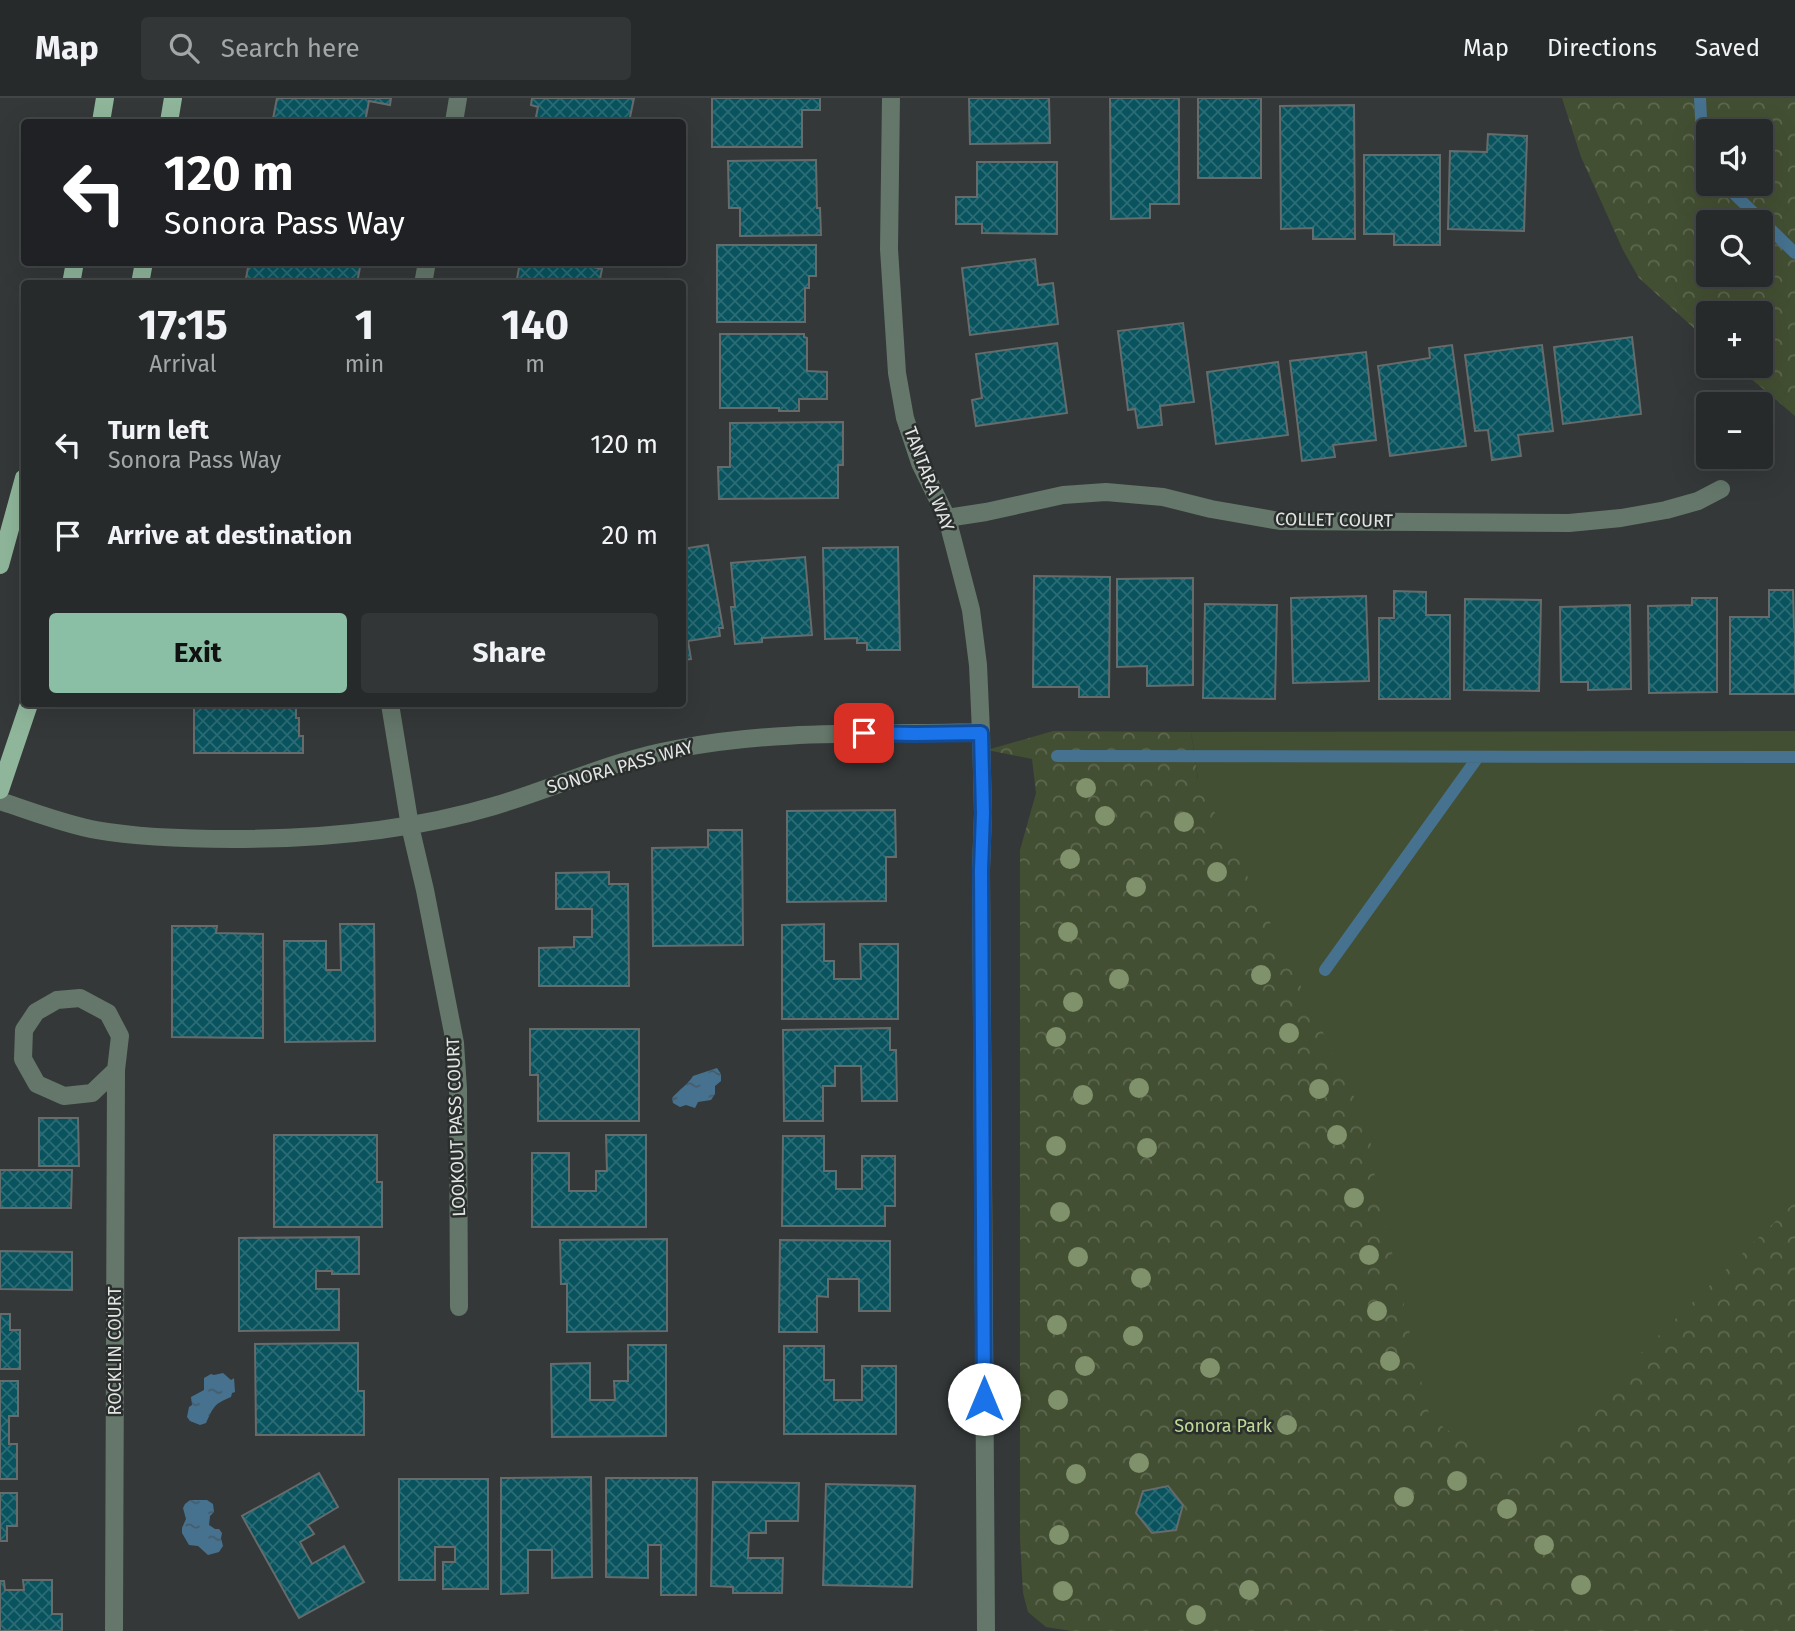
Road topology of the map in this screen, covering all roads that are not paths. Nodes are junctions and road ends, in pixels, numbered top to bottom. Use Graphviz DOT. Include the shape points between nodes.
graph roads {
  1 [pos="105,98"];
  2 [pos="173,98"];
  3 [pos="458,98"];
  4 [pos="891,98"];
  5 [pos="102,119"];
  6 [pos="170,119"];
  7 [pos="454,119"];
  8 [pos="21,489"];
  9 [pos="1721,489"];
  10 [pos="947,518"];
  11 [pos="0,565"];
  12 [pos="28,707"];
  13 [pos="390,707"];
  14 [pos="981,733"];
  15 [pos="0,790"];
  16 [pos="0,801"];
  17 [pos="410,826"];
  18 [pos="116,1070"];
  19 [pos="459,1307"];
  20 [pos="114,1631"];
  21 [pos="986,1631"];
  1 -- 5 [label="main road"];
  2 -- 6 [label="main road"];
  3 -- 7 [label="street"];
  4 -- 10 [label="street, TANTARA WAY" via="889,249 897,373 920,463"];
  8 -- 11 [label="main road"];
  9 -- 10 [label="street, COLLET COURT" via="1666,510 1570,523 1280,521 1163,497 1106,492 1063,495"];
  10 -- 14 [label="street, TANTARA WAY" via="971,610"];
  12 -- 15 [label="main road"];
  13 -- 17 [label="street, LOOKOUT PASS COURT"];
  14 -- 17 [label="street, SONORA PASS WAY" via="793,734 673,749 495,806"];
  14 -- 21 [label="street"];
  16 -- 17 [label="street, SONORA PASS WAY" via="95,830 198,839 313,837"];
  17 -- 19 [label="street, LOOKOUT PASS COURT" via="455,1043"];
  18 -- 18 [label="street" via="92,1093 64,1096 37,1084 23,1059 24,1030 36,1012 57,1000 79,998 108,1013 120,1036"];
  18 -- 20 [label="street, ROCKLIN COURT"];
}
